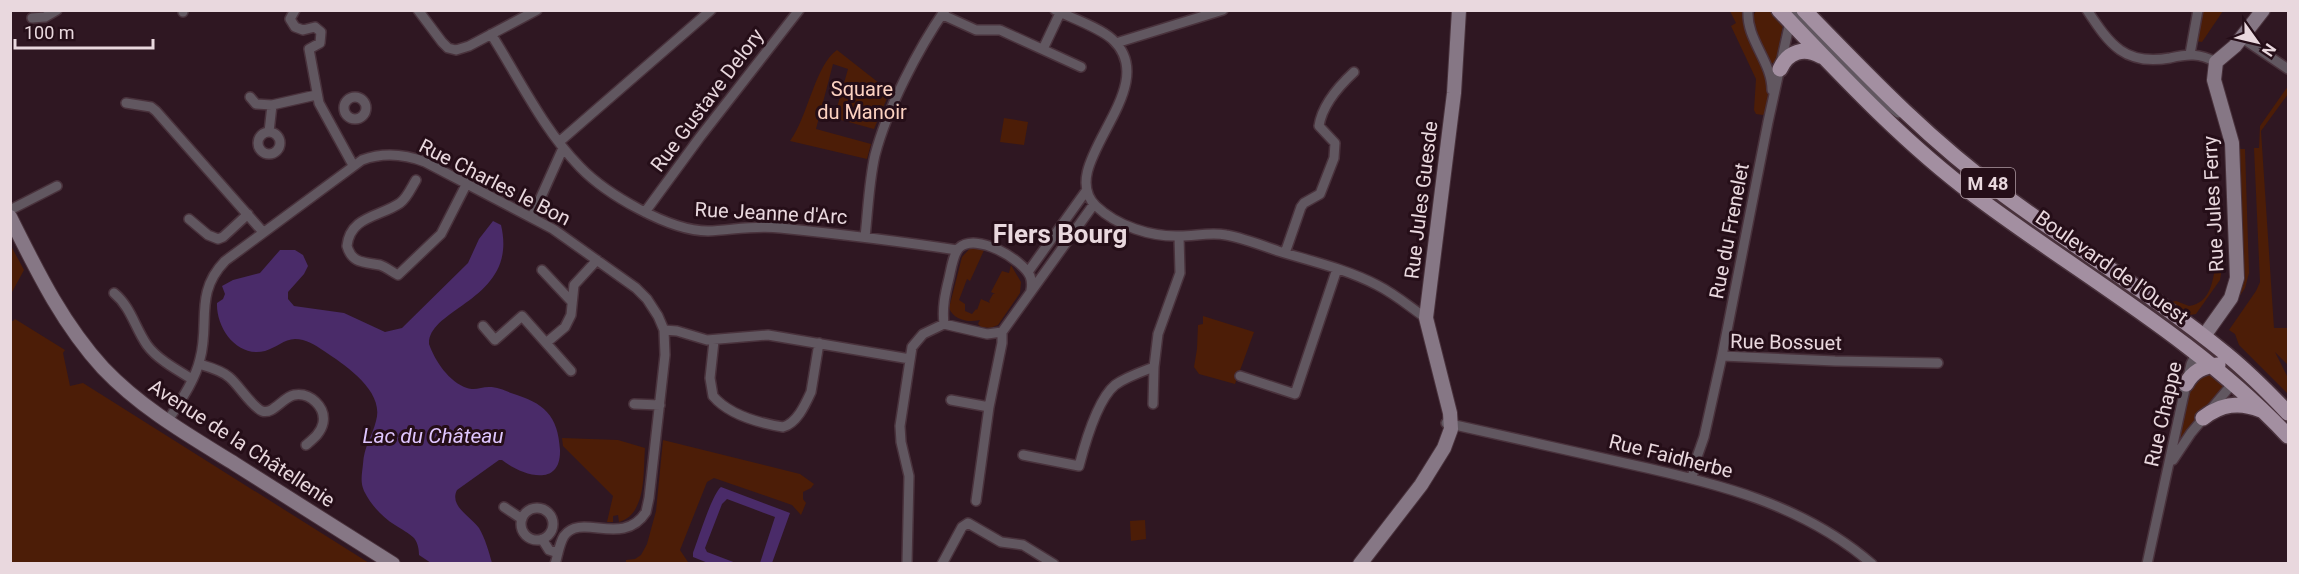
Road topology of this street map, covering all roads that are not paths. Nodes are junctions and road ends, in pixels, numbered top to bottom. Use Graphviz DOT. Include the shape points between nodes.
graph roads {
  1 [pos="57,10"];
  2 [pos="295,10"];
  3 [pos="418,10"];
  4 [pos="537,10"];
  5 [pos="711,10"];
  6 [pos="799,10"];
  7 [pos="1460,10"];
  8 [pos="2087,10"];
  9 [pos="2198,10"];
  10 [pos="2263,10"];
  11 [pos="1216,11"];
  12 [pos="1058,12"];
  13 [pos="944,13"];
  14 [pos="1748,13"];
  15 [pos="1792,13"];
  16 [pos="518,15"];
  17 [pos="32,18"];
  18 [pos="306,28"];
  19 [pos="491,34"];
  20 [pos="2242,38"];
  21 [pos="1116,43"];
  22 [pos="309,48"];
  23 [pos="1043,49"];
  24 [pos="2190,54"];
  25 [pos="1825,58"];
  26 [pos="2216,62"];
  27 [pos="1080,67"];
  28 [pos="1780,69"];
  29 [pos="2289,69"];
  30 [pos="1354,72"];
  31 [pos="316,95"];
  32 [pos="250,96"];
  33 [pos="126,103"];
  34 [pos="272,105"];
  35 [pos="1770,112"];
  36 [pos="345,113"];
  37 [pos="329,121"];
  38 [pos="269,132"];
  39 [pos="561,145"];
  40 [pos="353,165"];
  41 [pos="416,180"];
  42 [pos="467,183"];
  43 [pos="57,186"];
  44 [pos="1086,191"];
  45 [pos="1094,204"];
  46 [pos="10,210"];
  47 [pos="645,212"];
  48 [pos="248,214"];
  49 [pos="10,217"];
  50 [pos="532,217"];
  51 [pos="189,219"];
  52 [pos="263,232"];
  53 [pos="1179,236"];
  54 [pos="865,237"];
  55 [pos="957,250"];
  56 [pos="1285,253"];
  57 [pos="597,260"];
  58 [pos="1337,269"];
  59 [pos="542,270"];
  60 [pos="1028,272"];
  61 [pos="1031,290"];
  62 [pos="114,293"];
  63 [pos="572,302"];
  64 [pos="1426,318"];
  65 [pos="944,324"];
  66 [pos="483,326"];
  67 [pos="664,330"];
  68 [pos="1002,332"];
  69 [pos="714,341"];
  70 [pos="546,343"];
  71 [pos="819,343"];
  72 [pos="2200,344"];
  73 [pos="1722,356"];
  74 [pos="910,358"];
  75 [pos="1938,363"];
  76 [pos="199,364"];
  77 [pos="2211,365"];
  78 [pos="1154,367"];
  79 [pos="571,371"];
  80 [pos="2237,375"];
  81 [pos="1240,376"];
  82 [pos="192,379"];
  83 [pos="2186,384"];
  84 [pos="951,400"];
  85 [pos="634,404"];
  86 [pos="1153,404"];
  87 [pos="660,405"];
  88 [pos="989,407"];
  89 [pos="2263,411"];
  90 [pos="2289,413"];
  91 [pos="2203,418"];
  92 [pos="167,422"];
  93 [pos="1448,423"];
  94 [pos="2289,424"];
  95 [pos="2289,436"];
  96 [pos="306,445"];
  97 [pos="1023,455"];
  98 [pos="1692,478"];
  99 [pos="2166,482"];
  100 [pos="976,501"];
  101 [pos="504,507"];
  102 [pos="522,519"];
  103 [pos="542,539"];
  104 [pos="558,553"];
  105 [pos="393,564"];
  106 [pos="555,564"];
  107 [pos="907,564"];
  108 [pos="942,564"];
  109 [pos="1054,564"];
  110 [pos="1351,564"];
  111 [pos="1360,564"];
  112 [pos="1872,564"];
  113 [pos="2147,564"];
  1 -- 17 [label="street" via="45,17"];
  2 -- 18 [label="street" via="290,22 298,29"];
  3 -- 19 [label="street" via="452,49 465,48"];
  4 -- 16 [label="street"];
  5 -- 39 [label="street"];
  6 -- 47 [label="street, Rue Gustave Delory"];
  7 -- 64 [label="street, Rue Jules Guesde" via="1454,93"];
  8 -- 24 [label="street" via="2111,45 2127,55 2152,60"];
  9 -- 24 [label="street"];
  10 -- 20 [label="street"];
  11 -- 21 [label="street"];
  12 -- 21 [label="street"];
  12 -- 23 [label="street"];
  13 -- 23 [label="street" via="976,30 1000,30"];
  13 -- 54 [label="street" via="925,42 882,132 874,161"];
  14 -- 35 [label="street, Rue du Frenelet" via="1749,32 1770,75"];
  15 -- 25 [label="main road, Boulevard de l'Ouest / M 48"];
  15 -- 28 [label="street, Rue du Frenelet"];
  15 -- 72 [label="main road, Boulevard de l'Ouest / M 48" via="1934,140"];
  16 -- 19 [label="street"];
  18 -- 22 [label="street"];
  18 -- 22 [label="street" via="317,28 322,36 318,45"];
  19 -- 39 [label="street, Rue Jeanne d'Arc"];
  20 -- 26 [label="street"];
  20 -- 29 [label="street"];
  21 -- 44 [label="street" via="1126,63 1127,82 1092,160"];
  22 -- 31 [label="street"];
  23 -- 27 [label="street"];
  24 -- 26 [label="street"];
  25 -- 28 [label="main road" via="1811,51 1799,51 1788,57"];
  25 -- 72 [label="main road, Boulevard de l'Ouest / M 48" via="1924,155 1973,194 2037,240"];
  26 -- 72 [label="street, Rue Jules Ferry" via="2214,80 2232,143 2237,278 2231,298"];
  28 -- 35 [label="street, Rue du Frenelet"];
  30 -- 56 [label="street" via="1340,86 1322,116 1319,126 1335,143 1334,158 1320,194 1301,207"];
  31 -- 34 [label="street"];
  31 -- 37 [label="street"];
  32 -- 34 [label="street" via="256,104"];
  33 -- 48 [label="street" via="156,111"];
  34 -- 38 [label="street"];
  35 -- 73 [label="street, Rue du Frenelet"];
  36 -- 37 [label="street"];
  37 -- 40 [label="street"];
  39 -- 47 [label="street, Rue Jeanne d'Arc" via="598,184"];
  39 -- 50 [label="street"];
  40 -- 42 [label="street, Rue Charles le Bon" via="376,156 404,156"];
  40 -- 52 [label="street, Rue Charles le Bon"];
  41 -- 42 [label="street" via="400,203 364,219 353,229 347,246 354,258 398,275 441,234"];
  42 -- 50 [label="street, Rue Charles le Bon"];
  43 -- 46 [label="street"];
  44 -- 45 [label="street"];
  44 -- 60 [label="street"];
  45 -- 53 [label="street" via="1127,226"];
  45 -- 61 [label="street"];
  47 -- 54 [label="street, Rue Jeanne d'Arc" via="706,231 766,227"];
  48 -- 51 [label="street" via="218,239"];
  48 -- 52 [label="street"];
  49 -- 92 [label="street, Avenue de la Châtellenie" via="52,298 77,336 119,384"];
  50 -- 57 [label="street, Rue Charles le Bon"];
  52 -- 76 [label="street, Rue Charles le Bon" via="225,261 212,279 205,300"];
  53 -- 56 [label="street" via="1227,235"];
  53 -- 78 [label="street" via="1180,273 1159,328"];
  54 -- 55 [label="street, Rue Jeanne d'Arc"];
  55 -- 60 [label="street, Rue Jeanne d'Arc" via="972,243 987,244"];
  55 -- 65 [label="street" via="944,299"];
  56 -- 58 [label="street"];
  57 -- 63 [label="street" via="574,285"];
  57 -- 67 [label="street, Rue Charles le Bon" via="646,299"];
  58 -- 64 [label="street" via="1376,284"];
  58 -- 81 [label="street" via="1295,394"];
  59 -- 63 [label="street"];
  60 -- 61 [label="street"];
  61 -- 68 [label="street"];
  62 -- 82 [label="street" via="126,304 151,350"];
  63 -- 70 [label="street" via="565,327"];
  64 -- 93 [label="street, Rue Jules Guesde"];
  65 -- 68 [label="street" via="987,334"];
  65 -- 74 [label="street" via="918,338"];
  66 -- 70 [label="street" via="495,340 522,316"];
  67 -- 69 [label="street"];
  67 -- 87 [label="street, Rue Charles le Bon"];
  68 -- 88 [label="street"];
  69 -- 71 [label="street" via="763,334"];
  69 -- 71 [label="street" via="710,378 713,396 748,418 783,427 794,421 808,399"];
  70 -- 79 [label="street"];
  71 -- 74 [label="street"];
  72 -- 77 [label="main road, Boulevard de l'Ouest / M 48"];
  72 -- 80 [label="main road, Boulevard de l'Ouest / M 48"];
  72 -- 83 [label="street, Rue Chappe"];
  73 -- 75 [label="street, Rue Bossuet"];
  73 -- 98 [label="street, Rue Bossuet"];
  74 -- 107 [label="street" via="900,434 909,476"];
  76 -- 82 [label="street, Rue Charles le Bon"];
  76 -- 96 [label="street" via="226,374 263,411 293,395 312,399 321,409 323,422 318,434"];
  77 -- 80 [label="main road, Boulevard de l'Ouest / M 48"];
  77 -- 83 [label="main road" via="2195,372"];
  78 -- 86 [label="street"];
  78 -- 97 [label="street" via="1121,382 1108,393 1079,466"];
  80 -- 89 [label="main road, Boulevard de l'Ouest / M 48"];
  80 -- 90 [label="main road, Boulevard de l'Ouest / M 48"];
  80 -- 91 [label="street, Rue Chappe"];
  80 -- 94 [label="main road"];
  82 -- 92 [label="street, Rue Charles le Bon"];
  83 -- 99 [label="street, Rue Chappe"];
  84 -- 88 [label="street"];
  85 -- 87 [label="street"];
  87 -- 104 [label="street, Rue Charles le Bon" via="649,498 643,516 625,529 574,529 565,534"];
  88 -- 100 [label="street"];
  89 -- 91 [label="main road" via="2234,404 2219,407"];
  89 -- 95 [label="main road, Boulevard de l'Ouest / M 48"];
  91 -- 99 [label="street, Rue Chappe" via="2177,452"];
  92 -- 105 [label="street, Avenue de la Châtellenie"];
  93 -- 98 [label="street, Rue Faidherbe"];
  93 -- 110 [label="street, Rue Jules Guesde" via="1426,466"];
  93 -- 111 [label="street, Rue Jules Guesde" via="1447,440 1429,474"];
  98 -- 112 [label="street, Rue Faidherbe" via="1785,509 1842,541"];
  99 -- 113 [label="street, Rue Chappe"];
  101 -- 102 [label="street"];
  102 -- 103 [label="street" via="524,534"];
  102 -- 103 [label="street" via="532,509 542,509 550,515 552,529"];
  103 -- 104 [label="street" via="549,550"];
  104 -- 106 [label="street, Rue Charles le Bon"];
  108 -- 109 [label="street" via="968,523 1001,542 1023,545"];
}
